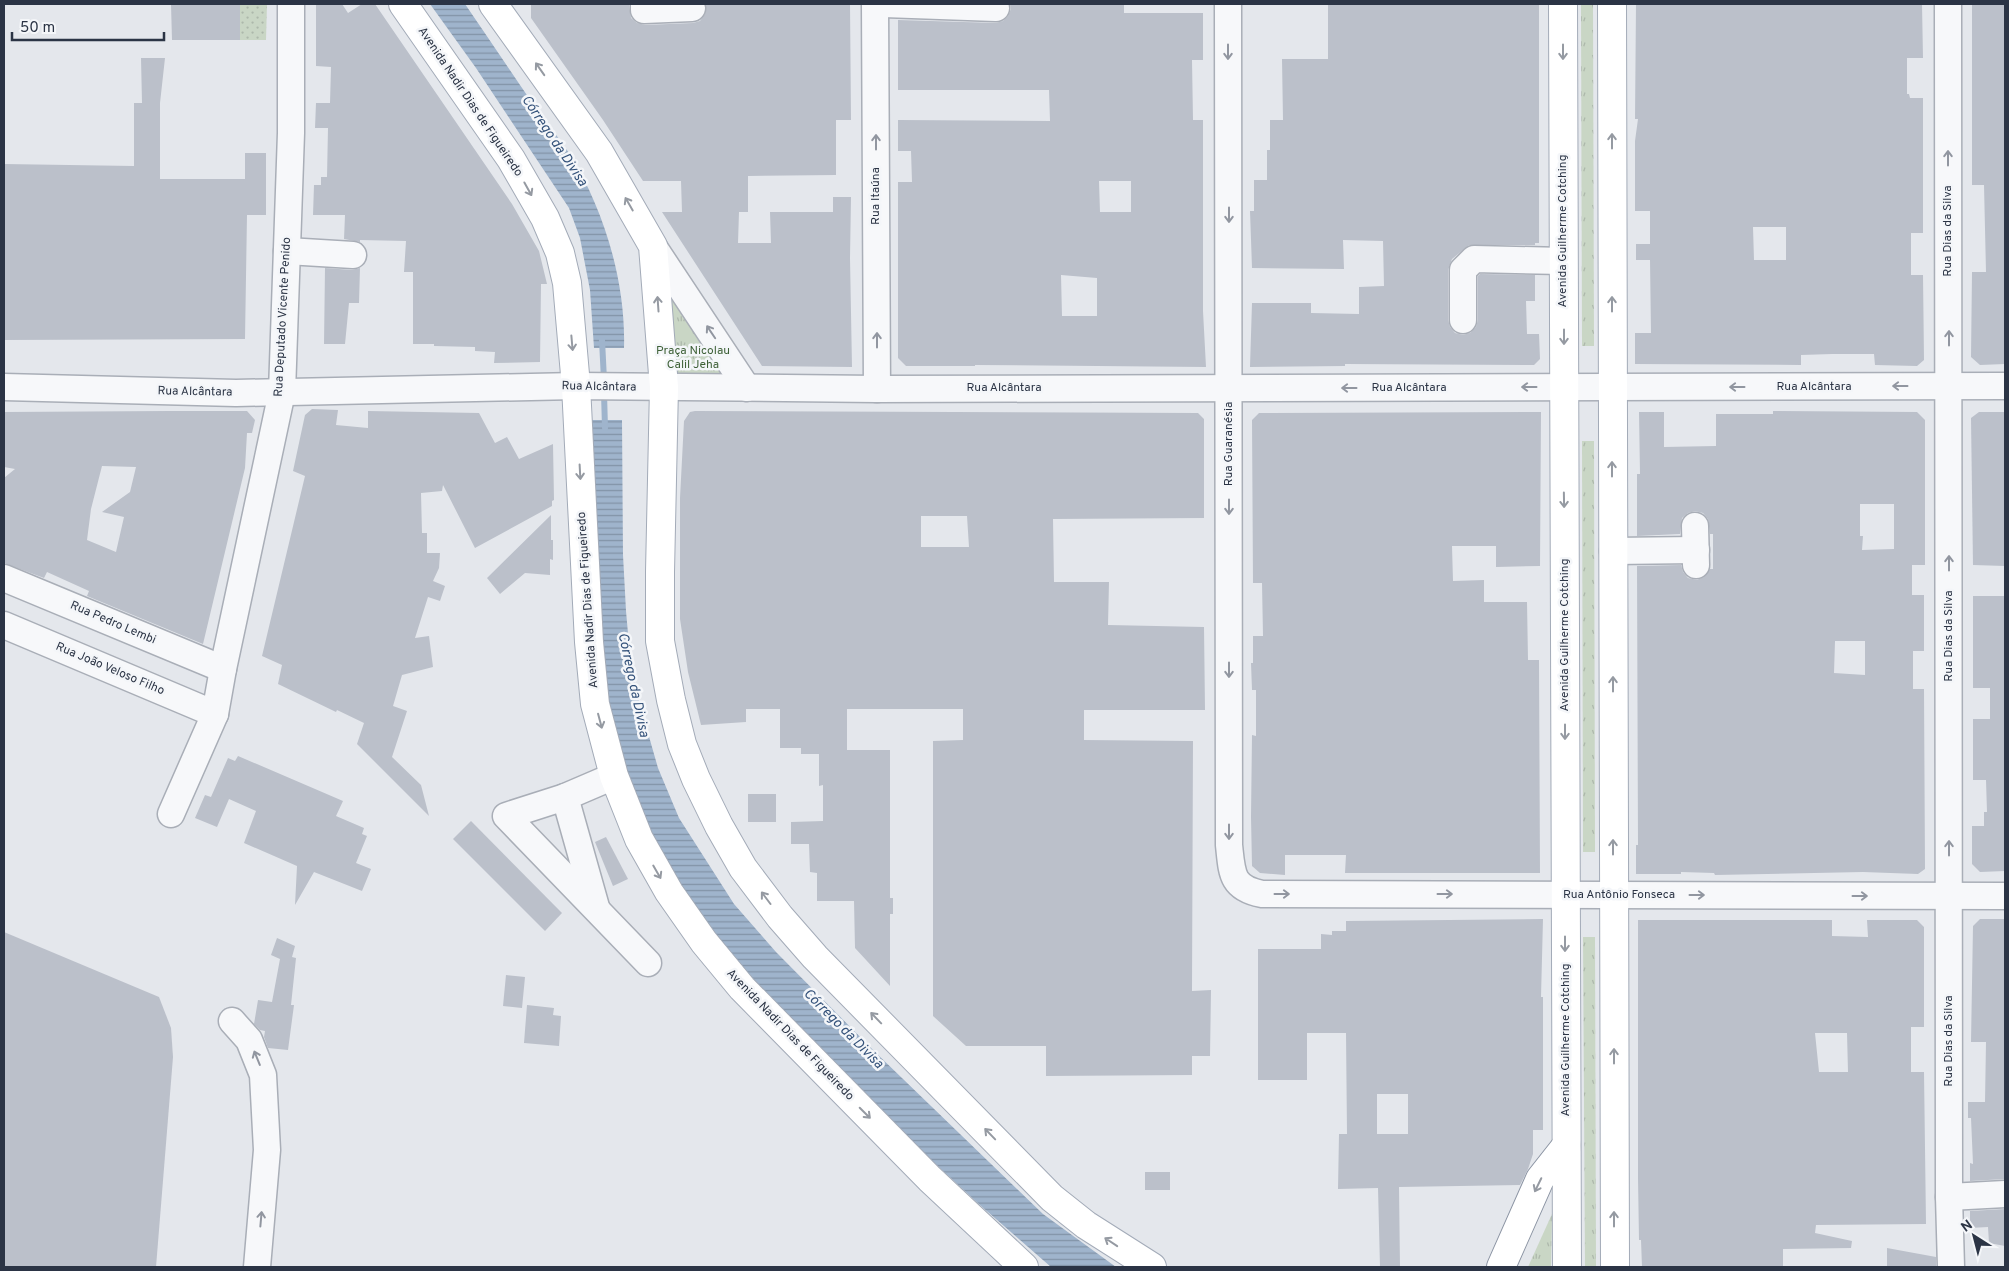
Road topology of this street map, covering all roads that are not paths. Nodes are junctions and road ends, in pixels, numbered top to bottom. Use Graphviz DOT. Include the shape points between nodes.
graph roads {
  1 [pos="291,4"];
  2 [pos="403,4"];
  3 [pos="493,4"];
  4 [pos="644,4"];
  5 [pos="875,4"];
  6 [pos="884,4"];
  7 [pos="1228,4"];
  8 [pos="1563,4"];
  9 [pos="1612,4"];
  10 [pos="1948,4"];
  11 [pos="692,8"];
  12 [pos="996,8"];
  13 [pos="653,246"];
  14 [pos="287,251"];
  15 [pos="353,255"];
  16 [pos="1563,261"];
  17 [pos="1463,320"];
  18 [pos="586,386"];
  19 [pos="1949,386"];
  20 [pos="2005,386"];
  21 [pos="4,387"];
  22 [pos="651,387"];
  23 [pos="1564,387"];
  24 [pos="747,388"];
  25 [pos="877,388"];
  26 [pos="1229,388"];
  27 [pos="1612,388"];
  28 [pos="282,392"];
  29 [pos="1696,547"];
  30 [pos="1613,551"];
  31 [pos="4,578"];
  32 [pos="4,625"];
  33 [pos="223,669"];
  34 [pos="215,714"];
  35 [pos="614,776"];
  36 [pos="566,797"];
  37 [pos="171,814"];
  38 [pos="1236,883"];
  39 [pos="1565,895"];
  40 [pos="1613,895"];
  41 [pos="2005,896"];
  42 [pos="1949,897"];
  43 [pos="596,908"];
  44 [pos="648,963"];
  45 [pos="232,1020"];
  46 [pos="1566,1146"];
  47 [pos="2005,1194"];
  48 [pos="1949,1196"];
  49 [pos="257,1267"];
  50 [pos="1024,1267"];
  51 [pos="1152,1267"];
  52 [pos="1501,1267"];
  53 [pos="1567,1267"];
  54 [pos="1615,1267"];
  55 [pos="1951,1267"];
  1 -- 14 [label="street, Rua Deputado Vicente Penido"];
  2 -- 18 [label="main road, Avenida Nadir Dias de Figueiredo, one-way" via="511,159 549,227 560,253 567,283"];
  13 -- 3 [label="main road, one-way" via="599,152"];
  4 -- 11 [label="street" via="644,10"];
  25 -- 5 [label="street, Rua Itaúna, one-way"];
  6 -- 12 [label="street"];
  7 -- 26 [label="street, Rua Guaranésia, one-way"];
  8 -- 16 [label="main road, Avenida Guilherme Cotching, one-way"];
  27 -- 9 [label="main road, one-way"];
  19 -- 10 [label="street, Rua Dias da Silva, one-way"];
  22 -- 13 [label="main road, one-way"];
  24 -- 13 [label="street, one-way"];
  14 -- 15 [label="street"];
  14 -- 28 [label="street, Rua Deputado Vicente Penido"];
  16 -- 17 [label="street" via="1474,259 1463,270"];
  16 -- 23 [label="main road, Avenida Guilherme Cotching, one-way"];
  18 -- 22 [label="street, Rua Alcântara"];
  18 -- 28 [label="street, Rua Alcântara"];
  18 -- 35 [label="main road, Avenida Nadir Dias de Figueiredo, one-way" via="589,642 595,704"];
  19 -- 20 [label="street, Rua Alcântara"];
  19 -- 27 [label="street, Rua Alcântara, one-way"];
  42 -- 19 [label="street, Rua Dias da Silva, one-way"];
  21 -- 28 [label="street, Rua Alcântara"];
  22 -- 24 [label="street, Rua Alcântara"];
  51 -- 22 [label="main road, one-way" via="1052,1198 815,958 743,868 719,826 682,744 660,641"];
  23 -- 26 [label="street, Rua Alcântara, one-way"];
  23 -- 27 [label="street, Rua Alcântara"];
  23 -- 39 [label="main road, Avenida Guilherme Cotching, one-way"];
  24 -- 25 [label="street, Rua Alcântara"];
  25 -- 26 [label="street, Rua Alcântara"];
  26 -- 38 [label="street, Rua Guaranésia, one-way" via="1229,845"];
  30 -- 27 [label="main road, one-way"];
  28 -- 33 [label="street, Rua Deputado Vicente Penido"];
  29 -- 30 [label="street"];
  40 -- 30 [label="main road, one-way"];
  31 -- 33 [label="street, Rua Pedro Lembi"];
  32 -- 34 [label="street, Rua João Veloso Filho"];
  33 -- 34 [label="street, Rua Deputado Vicente Penido"];
  34 -- 37 [label="street, Rua Deputado Vicente Penido"];
  35 -- 36 [label="street"];
  35 -- 50 [label="main road, Avenida Nadir Dias de Figueiredo, one-way" via="639,840 669,892 742,988 930,1179"];
  36 -- 43 [label="street"];
  36 -- 43 [label="street" via="506,816"];
  38 -- 39 [label="street, Rua Antônio Fonseca, one-way" via="1248,891 1262,894"];
  39 -- 40 [label="street, Rua Antônio Fonseca"];
  39 -- 46 [label="main road, Avenida Guilherme Cotching, one-way"];
  40 -- 42 [label="street, Rua Antônio Fonseca, one-way"];
  54 -- 40 [label="main road, one-way"];
  41 -- 42 [label="street, Rua Antônio Fonseca"];
  42 -- 48 [label="street, Rua Dias da Silva"];
  43 -- 44 [label="street"];
  49 -- 45 [label="street, one-way" via="267,1150 263,1075 250,1040"];
  46 -- 52 [label="main road, one-way" via="1540,1179"];
  46 -- 53 [label="main road, Avenida Guilherme Cotching"];
  47 -- 48 [label="street"];
  48 -- 55 [label="street, Rua Dias da Silva"];
}
